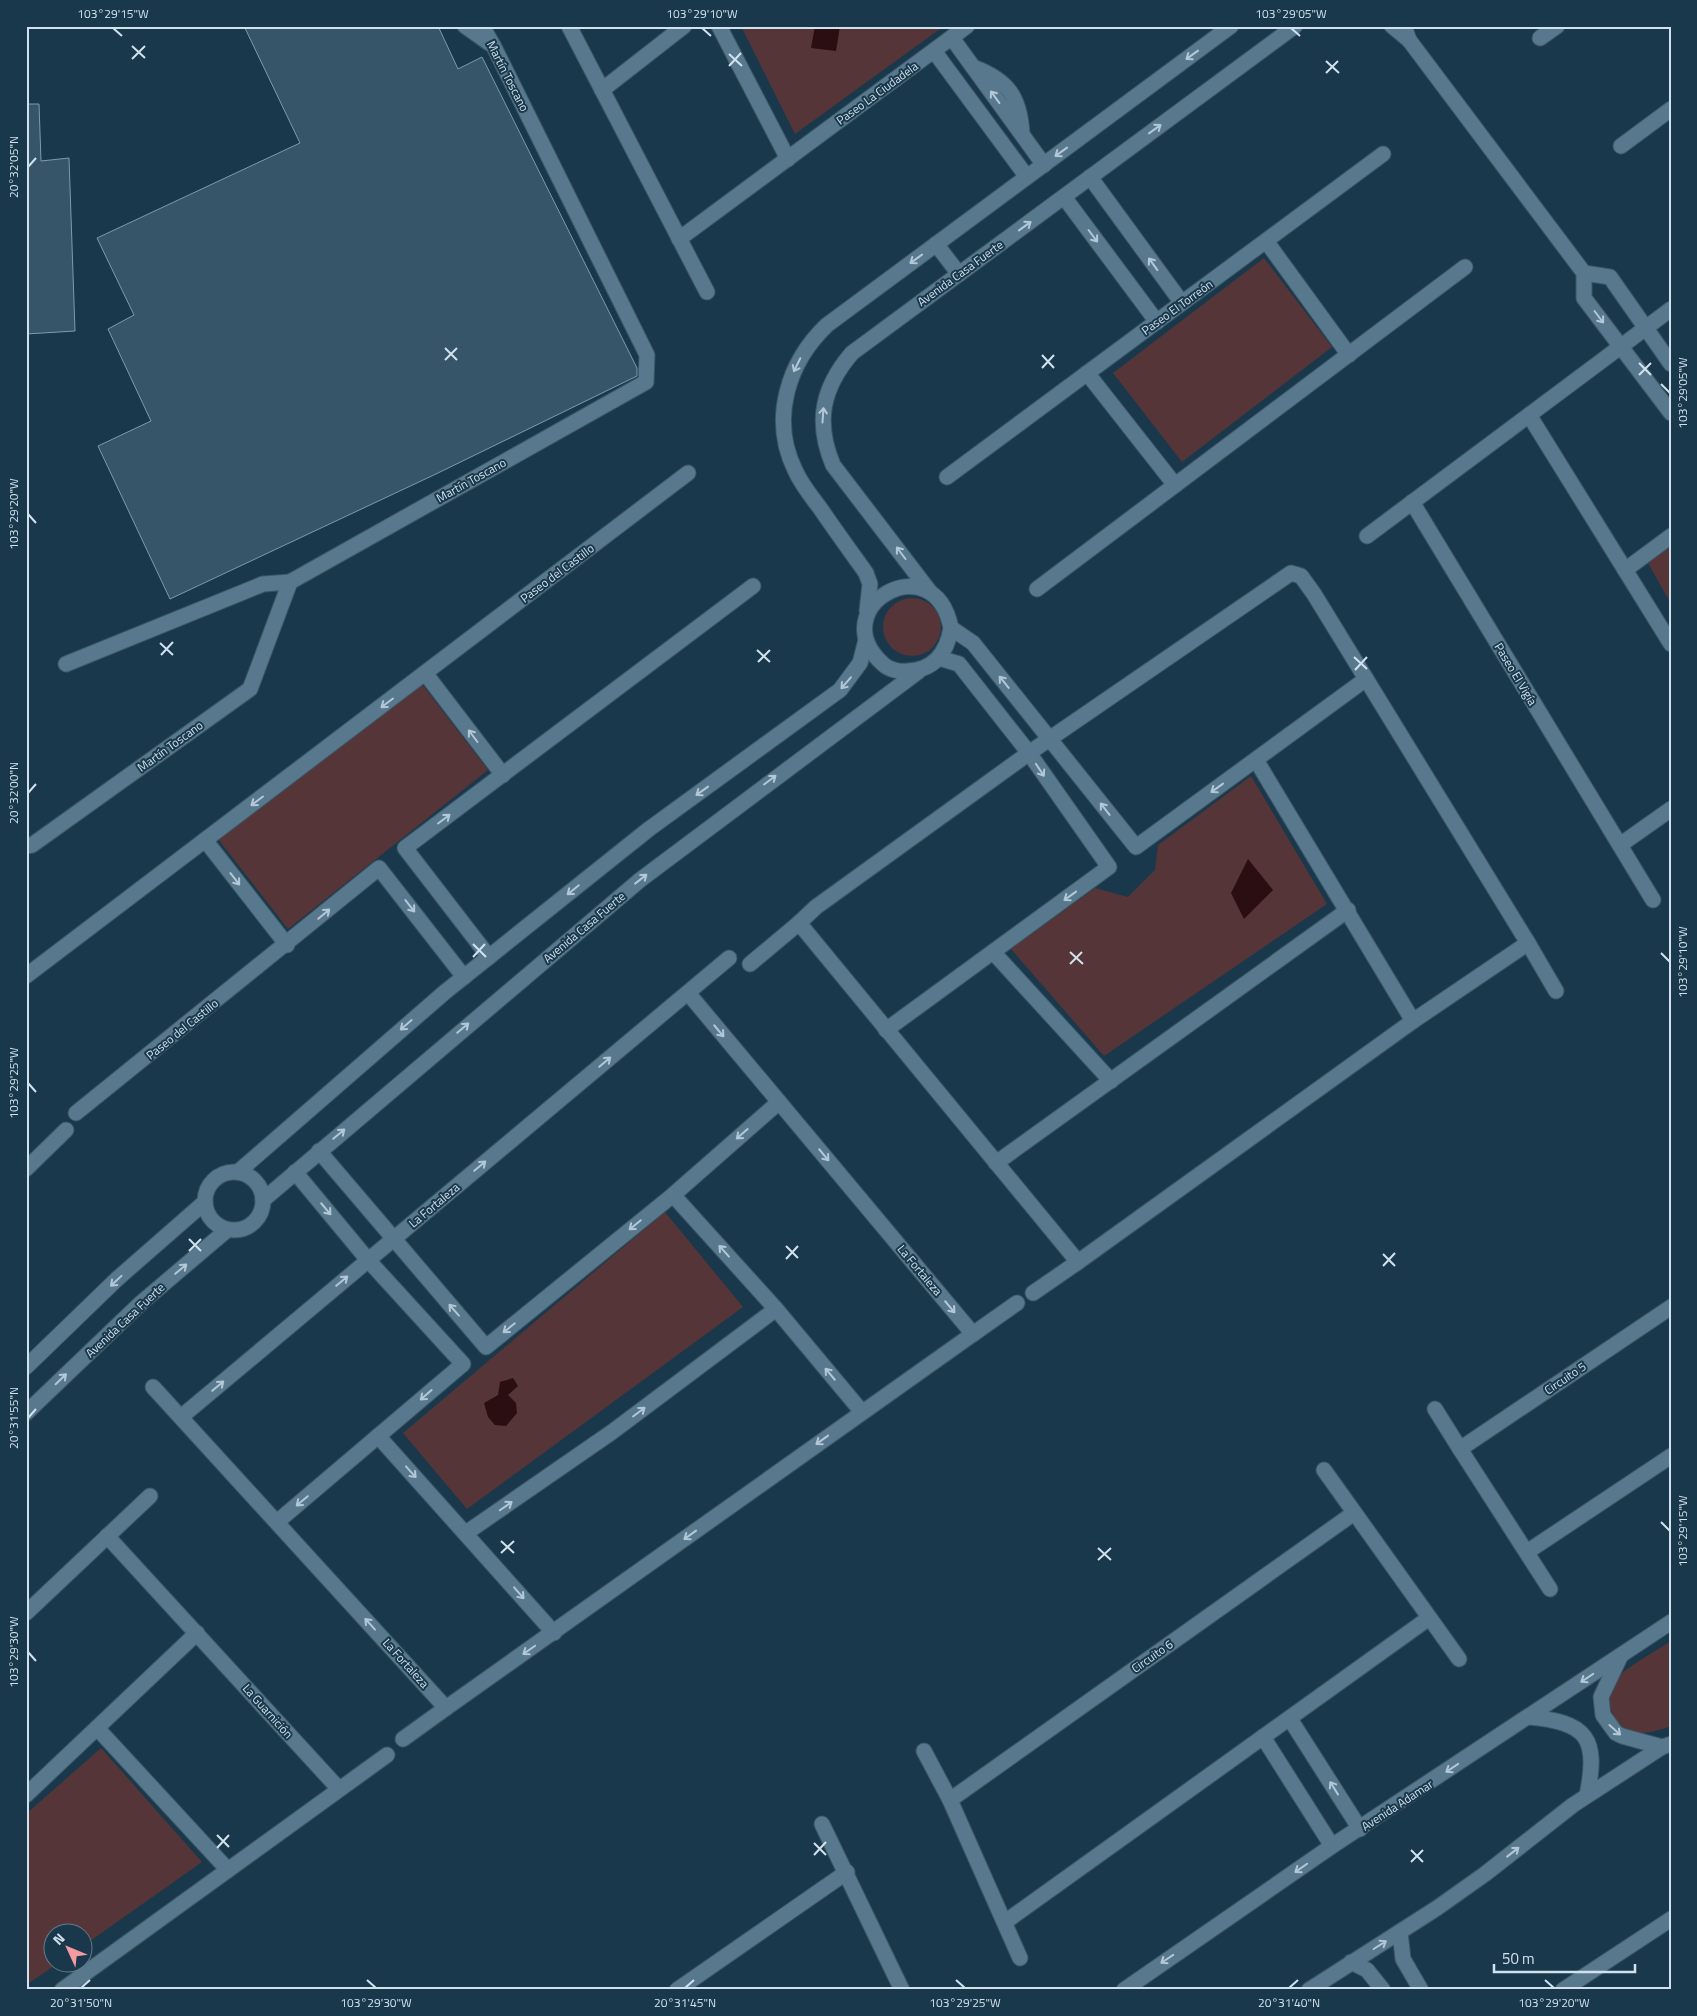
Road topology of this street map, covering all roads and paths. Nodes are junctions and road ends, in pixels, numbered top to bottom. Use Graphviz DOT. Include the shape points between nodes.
graph roads {
  1 [pos="465,26"];
  2 [pos="482,26"];
  3 [pos="569,26"];
  4 [pos="684,26"];
  5 [pos="720,26"];
  6 [pos="967,26"];
  7 [pos="1231,26"];
  8 [pos="1295,26"];
  9 [pos="1392,26"];
  10 [pos="1557,26"];
  11 [pos="1407,33"];
  12 [pos="952,38"];
  13 [pos="1540,38"];
  14 [pos="494,47"];
  15 [pos="934,51"];
  16 [pos="602,90"];
  17 [pos="1671,109"];
  18 [pos="1621,146"];
  19 [pos="1383,154"];
  20 [pos="788,159"];
  21 [pos="1044,165"];
  22 [pos="1027,177"];
  23 [pos="1090,177"];
  24 [pos="1064,197"];
  25 [pos="679,239"];
  26 [pos="1266,240"];
  27 [pos="936,244"];
  28 [pos="1466,267"];
  29 [pos="1584,273"];
  30 [pos="958,274"];
  31 [pos="707,292"];
  32 [pos="1182,303"];
  33 [pos="1671,309"];
  34 [pos="1157,322"];
  35 [pos="1646,328"];
  36 [pos="1621,347"];
  37 [pos="1349,355"];
  38 [pos="1671,364"];
  39 [pos="1087,374"];
  40 [pos="1671,413"];
  41 [pos="1529,415"];
  42 [pos="688,473"];
  43 [pos="947,477"];
  44 [pos="1175,486"];
  45 [pos="1412,502"];
  46 [pos="1367,536"];
  47 [pos="1671,536"];
  48 [pos="1625,570"];
  49 [pos="290,582"];
  50 [pos="753,586"];
  51 [pos="1037,589"];
  52 [pos="930,592"];
  53 [pos="867,614"];
  54 [pos="951,628"];
  55 [pos="866,640"];
  56 [pos="1671,644"];
  57 [pos="939,658"];
  58 [pos="66,664"];
  59 [pos="919,671"];
  60 [pos="425,673"];
  61 [pos="1366,679"];
  62 [pos="1051,739"];
  63 [pos="1029,753"];
  64 [pos="1256,760"];
  65 [pos="503,774"];
  66 [pos="1671,809"];
  67 [pos="205,840"];
  68 [pos="1620,845"];
  69 [pos="26,846"];
  70 [pos="1653,900"];
  71 [pos="1348,910"];
  72 [pos="799,923"];
  73 [pos="1528,943"];
  74 [pos="287,945"];
  75 [pos="993,952"];
  76 [pos="489,957"];
  77 [pos="729,958"];
  78 [pos="750,964"];
  79 [pos="26,976"];
  80 [pos="464,977"];
  81 [pos="1556,990"];
  82 [pos="688,994"];
  83 [pos="1413,1021"];
  84 [pos="886,1030"];
  85 [pos="1110,1081"];
  86 [pos="779,1102"];
  87 [pos="76,1113"];
  88 [pos="66,1130"];
  89 [pos="319,1151"];
  90 [pos="996,1163"];
  91 [pos="26,1169"];
  92 [pos="238,1172"];
  93 [pos="295,1172"];
  94 [pos="673,1195"];
  95 [pos="263,1200"];
  96 [pos="204,1202"];
  97 [pos="227,1230"];
  98 [pos="393,1238"];
  99 [pos="368,1260"];
  100 [pos="1078,1262"];
  101 [pos="1033,1293"];
  102 [pos="1017,1303"];
  103 [pos="1671,1307"];
  104 [pos="776,1309"];
  105 [pos="973,1334"];
  106 [pos="26,1367"];
  107 [pos="153,1387"];
  108 [pos="1435,1409"];
  109 [pos="862,1412"];
  110 [pos="26,1413"];
  111 [pos="180,1417"];
  112 [pos="378,1436"];
  113 [pos="1460,1449"];
  114 [pos="1671,1456"];
  115 [pos="1324,1470"];
  116 [pos="150,1496"];
  117 [pos="1354,1513"];
  118 [pos="277,1522"];
  119 [pos="466,1533"];
  120 [pos="107,1536"];
  121 [pos="1526,1552"];
  122 [pos="1550,1589"];
  123 [pos="26,1613"];
  124 [pos="1429,1618"];
  125 [pos="1671,1622"];
  126 [pos="197,1633"];
  127 [pos="554,1633"];
  128 [pos="1620,1655"];
  129 [pos="1459,1659"];
  130 [pos="446,1708"];
  131 [pos="1529,1717"];
  132 [pos="1290,1719"];
  133 [pos="97,1728"];
  134 [pos="1263,1737"];
  135 [pos="403,1739"];
  136 [pos="1666,1746"];
  137 [pos="924,1751"];
  138 [pos="387,1755"];
  139 [pos="339,1789"];
  140 [pos="26,1795"];
  141 [pos="1587,1796"];
  142 [pos="950,1800"];
  143 [pos="822,1824"];
  144 [pos="1360,1829"];
  145 [pos="1332,1846"];
  146 [pos="228,1870"];
  147 [pos="847,1872"];
  148 [pos="1671,1919"];
  149 [pos="1005,1922"];
  150 [pos="1400,1932"];
  151 [pos="1020,1958"];
  152 [pos="1351,1962"];
  153 [pos="898,1988"];
  154 [pos="62,1990"];
  155 [pos="677,1990"];
  156 [pos="1124,1990"];
  157 [pos="1309,1990"];
  158 [pos="1383,1990"];
  159 [pos="1421,1990"];
  160 [pos="1563,1990"];
  1 -- 14 [label="street"];
  2 -- 14 [label="street, Martín Toscano"];
  3 -- 16 [label="street"];
  4 -- 16 [label="street"];
  5 -- 20 [label="street"];
  6 -- 12 [label="street, Paseo La Ciudadela"];
  7 -- 21 [label="street, one-way"];
  23 -- 8 [label="street, Avenida Casa Fuerte, one-way"];
  9 -- 11 [label="street"];
  10 -- 13 [label="street"];
  11 -- 29 [label="street"];
  12 -- 15 [label="street, Paseo La Ciudadela"];
  21 -- 12 [label="street, one-way"];
  14 -- 49 [label="street, Martín Toscano" via="648,355 646,382"];
  15 -- 20 [label="street, Paseo La Ciudadela"];
  15 -- 22 [label="street"];
  16 -- 25 [label="street"];
  17 -- 18 [label="street"];
  19 -- 26 [label="street, Paseo El Torreón"];
  20 -- 25 [label="street, Paseo La Ciudadela"];
  21 -- 22 [label="street"];
  22 -- 27 [label="street"];
  23 -- 24 [label="street, Avenida Casa Fuerte"];
  32 -- 23 [label="street, one-way"];
  30 -- 24 [label="street, Avenida Casa Fuerte, one-way"];
  24 -- 34 [label="street, one-way"];
  25 -- 31 [label="street"];
  26 -- 32 [label="street, Paseo El Torreón"];
  26 -- 37 [label="street"];
  27 -- 30 [label="street"];
  27 -- 53 [label="street, one-way" via="809,342 794,368 786,395 784,421 795,470 866,574 870,584"];
  28 -- 37 [label="street"];
  29 -- 35 [label="street" via="1610,277"];
  29 -- 36 [label="street, one-way" via="1584,298"];
  52 -- 30 [label="street, Avenida Casa Fuerte, one-way" via="833,465 825,446 823,410 837,370 852,353"];
  32 -- 34 [label="street, Paseo El Torreón"];
  33 -- 35 [label="street"];
  34 -- 39 [label="street, Paseo El Torreón"];
  35 -- 36 [label="street"];
  35 -- 38 [label="street"];
  36 -- 40 [label="street"];
  36 -- 41 [label="street"];
  37 -- 44 [label="street"];
  39 -- 43 [label="street, Paseo El Torreón"];
  39 -- 44 [label="street"];
  41 -- 45 [label="street"];
  41 -- 48 [label="street"];
  42 -- 60 [label="street, Paseo del Castillo"];
  44 -- 51 [label="street"];
  45 -- 46 [label="street"];
  45 -- 68 [label="street, Paseo El Vigía"];
  47 -- 48 [label="street"];
  48 -- 56 [label="street"];
  49 -- 58 [label="street" via="263,584"];
  49 -- 69 [label="street, Martín Toscano" via="250,689 32,846"];
  50 -- 65 [label="street"];
  52 -- 53 [label="street" via="912,586 894,588 877,598"];
  52 -- 54 [label="street" via="944,607"];
  53 -- 55 [label="street"];
  54 -- 57 [label="street" via="948,644"];
  62 -- 54 [label="street, one-way" via="973,643"];
  55 -- 59 [label="street" via="873,655 886,667 902,672"];
  55 -- 76 [label="street, one-way" via="860,663 840,690 649,829"];
  57 -- 59 [label="street"];
  57 -- 63 [label="street" via="959,664"];
  89 -- 59 [label="street, Avenida Casa Fuerte, one-way" via="640,880"];
  65 -- 60 [label="street, one-way"];
  60 -- 67 [label="street, Paseo del Castillo, one-way"];
  61 -- 62 [label="street" via="1314,594 1301,576 1291,573"];
  61 -- 64 [label="street"];
  61 -- 73 [label="street"];
  62 -- 63 [label="street"];
  64 -- 62 [label="street, one-way" via="1136,847"];
  63 -- 72 [label="street" via="816,907"];
  63 -- 75 [label="street, one-way" via="1109,866"];
  64 -- 71 [label="street"];
  76 -- 65 [label="street, one-way" via="405,848"];
  66 -- 68 [label="street"];
  67 -- 74 [label="street, one-way"];
  67 -- 79 [label="street, Paseo del Castillo"];
  68 -- 70 [label="street, Paseo El Vigía"];
  71 -- 83 [label="street"];
  71 -- 85 [label="street"];
  72 -- 78 [label="street"];
  72 -- 84 [label="street"];
  73 -- 81 [label="street"];
  73 -- 83 [label="street"];
  74 -- 80 [label="street, Paseo del Castillo, one-way" via="379,868"];
  74 -- 87 [label="street, Paseo del Castillo"];
  75 -- 84 [label="street"];
  75 -- 85 [label="street"];
  76 -- 80 [label="street"];
  77 -- 82 [label="street, La Fortaleza"];
  80 -- 92 [label="street, one-way"];
  82 -- 86 [label="street, La Fortaleza, one-way"];
  98 -- 82 [label="street, La Fortaleza, one-way"];
  83 -- 100 [label="street"];
  84 -- 90 [label="street"];
  85 -- 90 [label="street"];
  86 -- 94 [label="street, one-way"];
  86 -- 105 [label="street, La Fortaleza, one-way"];
  88 -- 91 [label="street"];
  89 -- 93 [label="street, Avenida Casa Fuerte"];
  89 -- 98 [label="street"];
  90 -- 100 [label="street"];
  92 -- 95 [label="street" via="256,1182"];
  92 -- 96 [label="street" via="218,1176 206,1192"];
  93 -- 95 [label="street, Avenida Casa Fuerte"];
  93 -- 99 [label="street, one-way"];
  94 -- 98 [label="street, one-way" via="486,1347"];
  104 -- 94 [label="street, one-way"];
  95 -- 97 [label="street" via="256,1220 243,1229"];
  96 -- 97 [label="street" via="207,1214"];
  96 -- 106 [label="street, one-way" via="117,1279"];
  110 -- 97 [label="street, Avenida Casa Fuerte, one-way" via="141,1303"];
  98 -- 99 [label="street, La Fortaleza"];
  111 -- 99 [label="street, La Fortaleza, one-way"];
  99 -- 112 [label="street, one-way" via="463,1364"];
  100 -- 101 [label="street"];
  102 -- 105 [label="street"];
  103 -- 113 [label="street, Circuito 5"];
  109 -- 104 [label="street, one-way"];
  119 -- 104 [label="street, one-way" via="612,1432"];
  105 -- 109 [label="street"];
  107 -- 111 [label="street, La Fortaleza"];
  108 -- 113 [label="street"];
  109 -- 127 [label="street, one-way"];
  111 -- 118 [label="street, La Fortaleza"];
  112 -- 118 [label="street, one-way"];
  112 -- 119 [label="street, one-way"];
  113 -- 121 [label="street"];
  114 -- 121 [label="street"];
  115 -- 117 [label="street"];
  116 -- 120 [label="street"];
  117 -- 124 [label="street"];
  117 -- 142 [label="street, Circuito 6"];
  130 -- 118 [label="street, La Fortaleza, one-way"];
  119 -- 127 [label="street, one-way"];
  120 -- 123 [label="street"];
  120 -- 126 [label="street, La Guarnición"];
  121 -- 122 [label="street"];
  124 -- 129 [label="street"];
  124 -- 132 [label="street"];
  125 -- 128 [label="street, Avenida Adamar"];
  126 -- 133 [label="street"];
  126 -- 139 [label="street, La Guarnición"];
  127 -- 130 [label="street, one-way"];
  128 -- 131 [label="street, Avenida Adamar, one-way"];
  128 -- 136 [label="street, one-way" via="1602,1697 1603,1715 1622,1736"];
  130 -- 135 [label="street"];
  131 -- 141 [label="street" via="1559,1720 1580,1731 1591,1747 1592,1772"];
  131 -- 144 [label="street, Avenida Adamar, one-way"];
  132 -- 134 [label="street"];
  144 -- 132 [label="street, one-way"];
  133 -- 140 [label="street"];
  133 -- 146 [label="street"];
  134 -- 145 [label="street"];
  134 -- 149 [label="street"];
  136 -- 141 [label="street"];
  137 -- 142 [label="street"];
  138 -- 139 [label="street"];
  139 -- 146 [label="street"];
  150 -- 141 [label="street, one-way" via="1485,1874"];
  142 -- 149 [label="street"];
  143 -- 147 [label="street"];
  144 -- 145 [label="street, Avenida Adamar"];
  145 -- 156 [label="street, Avenida Adamar, one-way"];
  146 -- 154 [label="street"];
  147 -- 153 [label="street"];
  147 -- 155 [label="street"];
  148 -- 160 [label="street"];
  149 -- 151 [label="street"];
  152 -- 150 [label="street, one-way"];
  150 -- 159 [label="street" via="1403,1960"];
  152 -- 157 [label="street"];
  152 -- 158 [label="street" via="1366,1970"];
}
